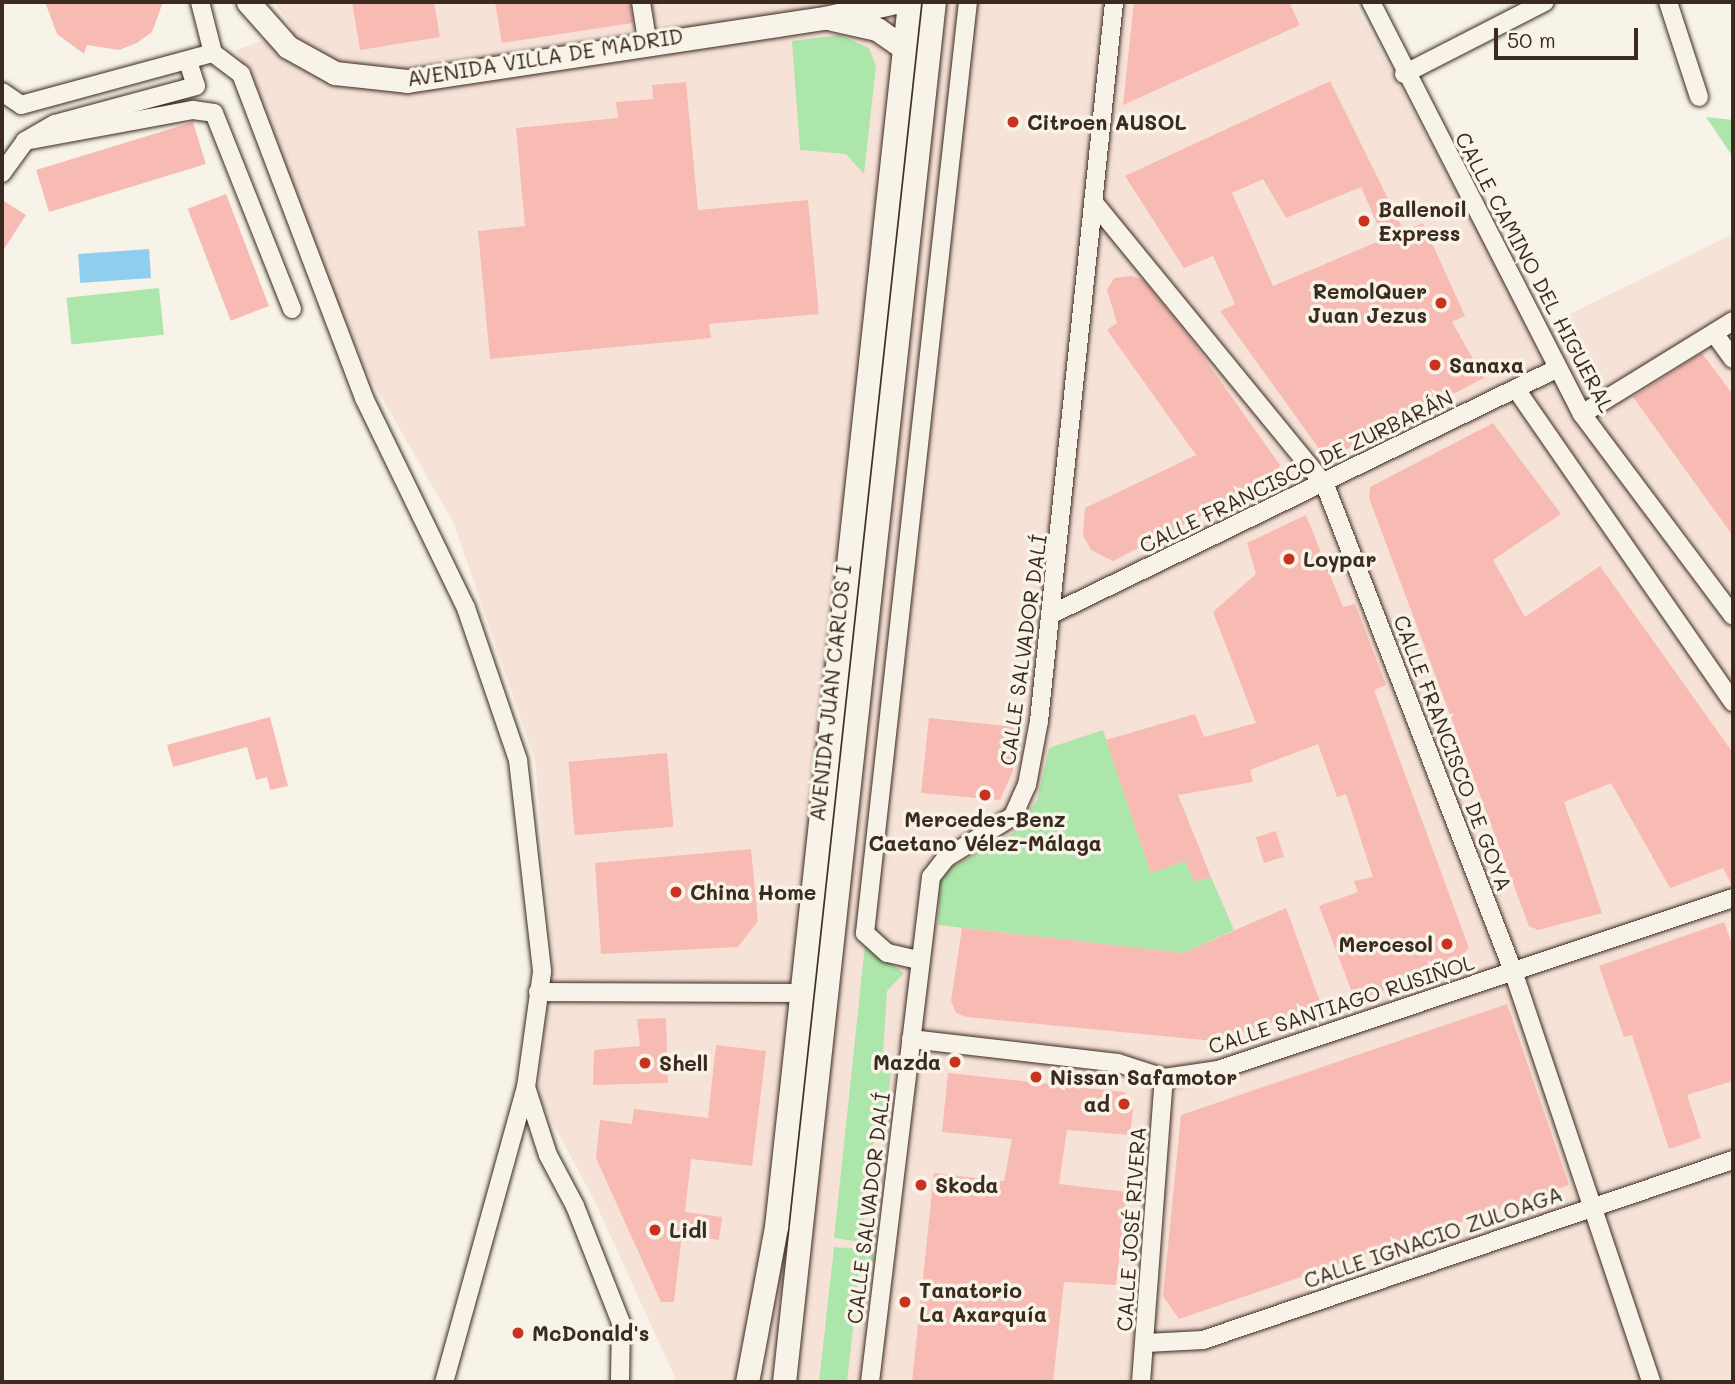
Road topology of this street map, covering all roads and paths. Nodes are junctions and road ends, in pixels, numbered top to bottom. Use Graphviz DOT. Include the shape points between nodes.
graph roads {
  1 [pos="200,2"];
  2 [pos="248,2"];
  3 [pos="641,2"];
  4 [pos="895,2"];
  5 [pos="909,2"];
  6 [pos="934,2"];
  7 [pos="968,2"];
  8 [pos="1114,2"];
  9 [pos="1371,2"];
  10 [pos="1545,2"];
  11 [pos="1668,2"];
  12 [pos="825,18"];
  13 [pos="647,41"];
  14 [pos="903,47"];
  15 [pos="213,53"];
  16 [pos="188,62"];
  17 [pos="1404,74"];
  18 [pos="2,92"];
  19 [pos="1699,97"];
  20 [pos="25,141"];
  21 [pos="2,173"];
  22 [pos="1095,204"];
  23 [pos="292,309"];
  24 [pos="1733,321"];
  25 [pos="1714,333"];
  26 [pos="1733,359"];
  27 [pos="1558,368"];
  28 [pos="1516,389"];
  29 [pos="1582,414"];
  30 [pos="1325,485"];
  31 [pos="1054,613"];
  32 [pos="1733,616"];
  33 [pos="1733,702"];
  34 [pos="1733,898"];
  35 [pos="918,960"];
  36 [pos="1513,971"];
  37 [pos="538,992"];
  38 [pos="797,993"];
  39 [pos="911,1039"];
  40 [pos="1164,1078"];
  41 [pos="526,1087"];
  42 [pos="1733,1160"];
  43 [pos="1592,1207"];
  44 [pos="1146,1343"];
  45 [pos="444,1382"];
  46 [pos="620,1382"];
  47 [pos="747,1382"];
  48 [pos="784,1382"];
  49 [pos="870,1382"];
  50 [pos="1141,1382"];
  51 [pos="1651,1382"];
  1 -- 15 [label="street"];
  2 -- 13 [label="street, AVENIDA VILLA DE MADRID" via="288,47 335,73 407,80"];
  3 -- 13 [label="street"];
  4 -- 12 [label="street"];
  5 -- 14 [label="street, AVENIDA JUAN CARLOS I"];
  6 -- 48 [label="street, AVENIDA JUAN CARLOS I"];
  7 -- 35 [label="street" via="865,933 887,953"];
  8 -- 22 [label="street, CALLE SALVADOR DALÍ"];
  9 -- 17 [label="street, CALLE CAMINO DEL HIGUERAL"];
  10 -- 17 [label="street"];
  11 -- 19 [label="street"];
  12 -- 13 [label="street, AVENIDA VILLA DE MADRID"];
  12 -- 14 [label="street" via="877,29"];
  14 -- 38 [label="street, AVENIDA JUAN CARLOS I"];
  15 -- 16 [label="street"];
  15 -- 37 [label="street" via="241,74 364,398 466,608 518,760 542,972"];
  16 -- 18 [label="street" via="21,105"];
  16 -- 20 [label="street" via="196,86 55,124"];
  17 -- 27 [label="street, CALLE CAMINO DEL HIGUERAL"];
  20 -- 21 [label="street"];
  20 -- 23 [label="street" via="193,110 214,113"];
  22 -- 30 [label="street, CALLE FRANCISCO DE GOYA"];
  22 -- 31 [label="street, CALLE SALVADOR DALÍ"];
  24 -- 25 [label="street"];
  25 -- 26 [label="street"];
  25 -- 29 [label="street"];
  27 -- 28 [label="street, CALLE FRANCISCO DE ZURBARÁN"];
  27 -- 29 [label="street, CALLE CAMINO DEL HIGUERAL"];
  28 -- 30 [label="street, CALLE FRANCISCO DE ZURBARÁN"];
  28 -- 33 [label="street"];
  29 -- 32 [label="street, CALLE CAMINO DEL HIGUERAL"];
  30 -- 31 [label="street, CALLE FRANCISCO DE ZURBARÁN"];
  30 -- 36 [label="street, CALLE FRANCISCO DE GOYA"];
  31 -- 35 [label="street, CALLE SALVADOR DALÍ" via="1022,802 989,835 933,867"];
  34 -- 36 [label="street, CALLE SANTIAGO RUSIÑOL"];
  35 -- 39 [label="street, CALLE SALVADOR DALÍ"];
  36 -- 40 [label="street, CALLE SANTIAGO RUSIÑOL" via="1218,1070"];
  36 -- 43 [label="street, CALLE FRANCISCO DE GOYA"];
  37 -- 38 [label="street"];
  37 -- 41 [label="street"];
  38 -- 47 [label="street, AVENIDA JUAN CARLOS I" via="776,1227"];
  39 -- 40 [label="street, CALLE SANTIAGO RUSIÑOL" via="1118,1063"];
  39 -- 49 [label="street, CALLE SALVADOR DALÍ"];
  40 -- 44 [label="street, CALLE JOSÉ RIVERA"];
  41 -- 45 [label="street"];
  41 -- 46 [label="street" via="548,1155 575,1206 621,1323"];
  42 -- 43 [label="street, CALLE IGNACIO ZULOAGA"];
  43 -- 44 [label="street, CALLE IGNACIO ZULOAGA" via="1203,1340"];
  43 -- 51 [label="street, CALLE FRANCISCO DE GOYA"];
  44 -- 50 [label="street, CALLE JOSÉ RIVERA"];
}
